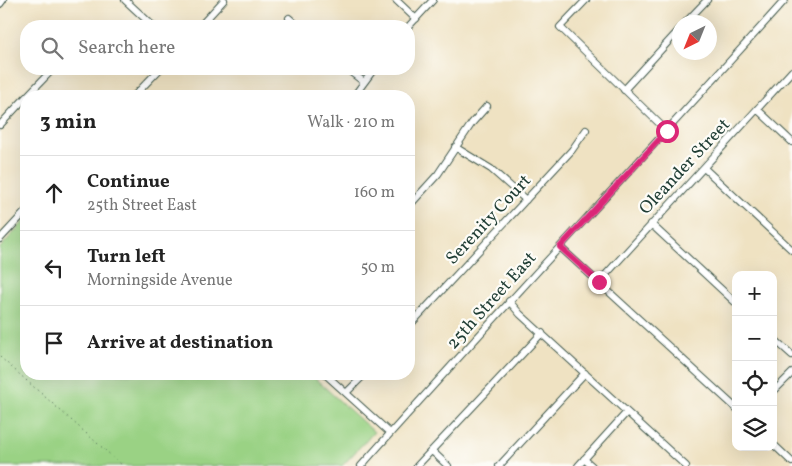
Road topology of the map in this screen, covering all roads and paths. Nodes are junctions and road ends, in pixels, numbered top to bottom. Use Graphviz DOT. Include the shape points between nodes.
graph roads {
  1 [pos="3,0"];
  2 [pos="125,0"];
  3 [pos="224,0"];
  4 [pos="396,0"];
  5 [pos="433,0"];
  6 [pos="586,0"];
  7 [pos="707,0"];
  8 [pos="785,0"];
  9 [pos="0,4"];
  10 [pos="693,15"];
  11 [pos="289,18"];
  12 [pos="416,18"];
  13 [pos="147,20"];
  14 [pos="206,20"];
  15 [pos="291,20"];
  16 [pos="672,39"];
  17 [pos="792,71"];
  18 [pos="47,75"];
  19 [pos="154,75"];
  20 [pos="355,75"];
  21 [pos="369,75"];
  22 [pos="364,82"];
  23 [pos="34,90"];
  24 [pos="140,90"];
  25 [pos="358,90"];
  26 [pos="624,90"];
  27 [pos="20,104"];
  28 [pos="487,106"];
  29 [pos="757,109"];
  30 [pos="0,125"];
  31 [pos="586,130"];
  32 [pos="667,131"];
  33 [pos="792,142"];
  34 [pos="455,147"];
  35 [pos="704,168"];
  36 [pos="415,199"];
  37 [pos="526,200"];
  38 [pos="20,218"];
  39 [pos="651,224"];
  40 [pos="0,240"];
  41 [pos="560,247"];
  42 [pos="792,250"];
  43 [pos="599,282"];
  44 [pos="732,299"];
  45 [pos="509,301"];
  46 [pos="415,320"];
  47 [pos="542,333"];
  48 [pos="777,342"];
  49 [pos="792,355"];
  50 [pos="0,357"];
  51 [pos="585,373"];
  52 [pos="792,373"];
  53 [pos="20,375"];
  54 [pos="26,380"];
  55 [pos="332,380"];
  56 [pos="359,380"];
  57 [pos="777,388"];
  58 [pos="346,393"];
  59 [pos="734,406"];
  60 [pos="627,412"];
  61 [pos="390,433"];
  62 [pos="777,448"];
  63 [pos="432,451"];
  64 [pos="584,459"];
  65 [pos="792,462"];
  66 [pos="123,466"];
  67 [pos="361,466"];
  68 [pos="418,466"];
  69 [pos="448,466"];
  70 [pos="499,466"];
  71 [pos="578,466"];
  72 [pos="592,466"];
  73 [pos="686,466"];
  1 -- 9 [label="street"];
  2 -- 13 [label="street"];
  3 -- 14 [label="street"];
  4 -- 12 [label="street"];
  5 -- 12 [label="street"];
  6 -- 26 [label="street" via="560,28"];
  7 -- 10 [label="street"];
  8 -- 32 [label="street, 25th Street East"];
  11 -- 15 [label="street"];
  16 -- 26 [label="street"];
  17 -- 29 [label="street, Oleander Street"];
  18 -- 23 [label="street"];
  19 -- 24 [label="street"];
  20 -- 22 [label="street"];
  21 -- 22 [label="street"];
  22 -- 25 [label="street"];
  26 -- 32 [label="street"];
  27 -- 30 [label="street"];
  28 -- 34 [label="street"];
  29 -- 33 [label="street"];
  29 -- 35 [label="street, Oleander Street"];
  31 -- 37 [label="street, Serenity Court"];
  32 -- 41 [label="street, 25th Street East"];
  34 -- 36 [label="street" via="438,174"];
  34 -- 37 [label="street" via="491,168"];
  35 -- 39 [label="street, Oleander Street"];
  35 -- 42 [label="street"];
  37 -- 46 [label="street, Serenity Court"];
  38 -- 40 [label="street"];
  39 -- 43 [label="street, Oleander Street"];
  39 -- 44 [label="street"];
  41 -- 43 [label="street"];
  41 -- 45 [label="street, 25th Street East"];
  43 -- 59 [label="street"];
  45 -- 47 [label="street"];
  45 -- 61 [label="street, 25th Street East"];
  47 -- 51 [label="street"];
  47 -- 63 [label="street"];
  48 -- 49 [label="street"];
  50 -- 53 [label="path"];
  51 -- 60 [label="street"];
  51 -- 70 [label="street"];
  52 -- 57 [label="street"];
  54 -- 66 [label="path"];
  55 -- 58 [label="street"];
  56 -- 58 [label="street"];
  58 -- 61 [label="street"];
  60 -- 64 [label="street"];
  60 -- 73 [label="street"];
  61 -- 67 [label="street, 25th Street East"];
  62 -- 65 [label="street"];
  63 -- 68 [label="street"];
  63 -- 69 [label="street"];
  64 -- 71 [label="street"];
  64 -- 72 [label="street"];
}
